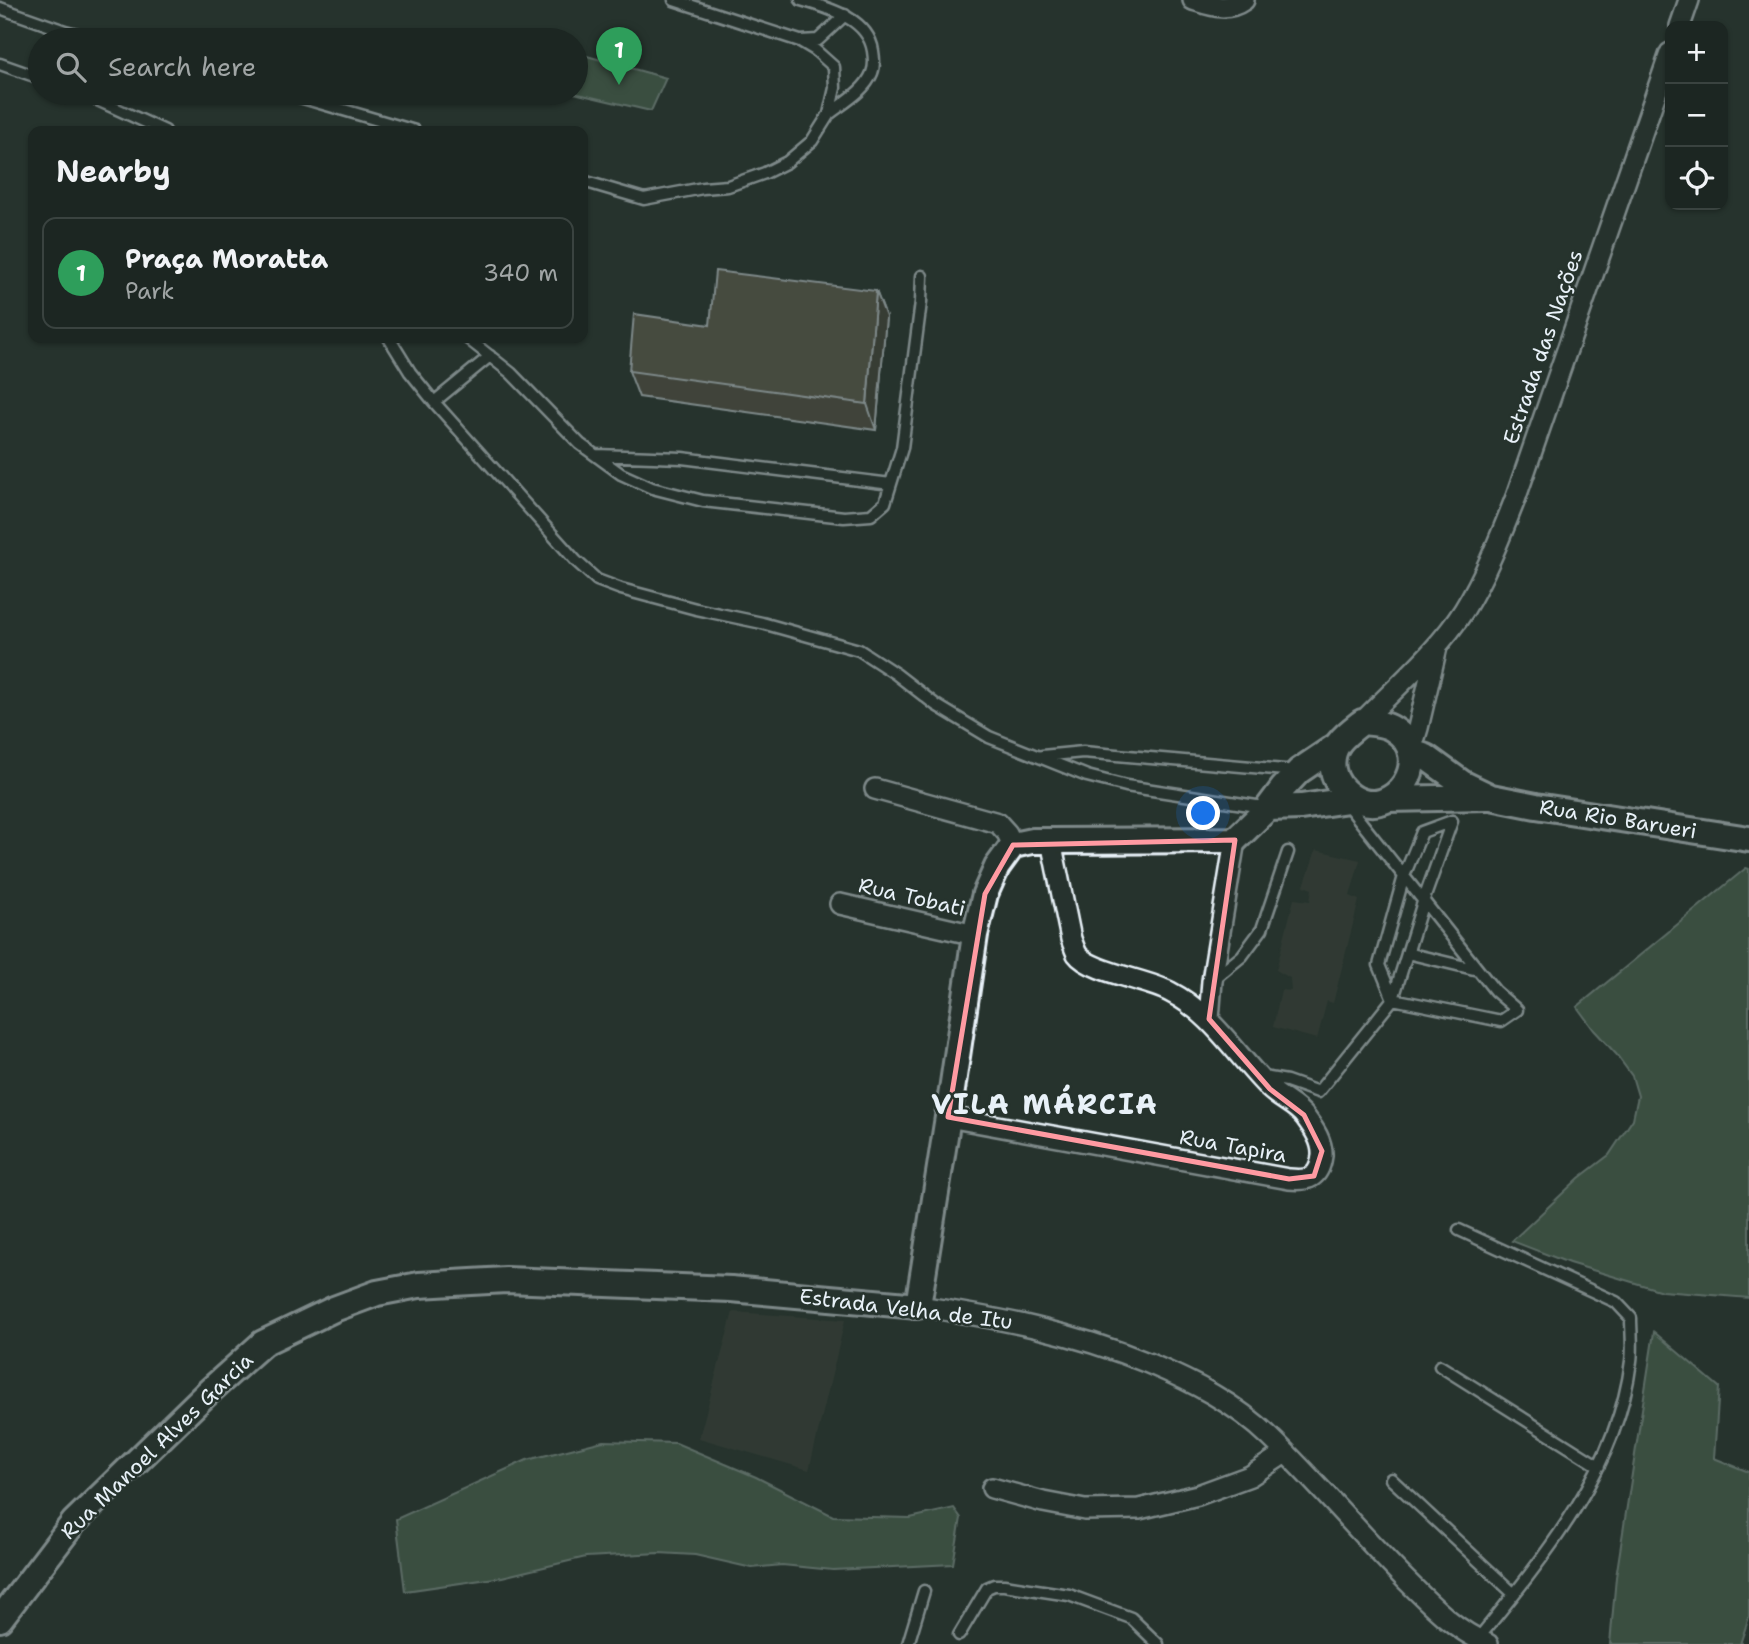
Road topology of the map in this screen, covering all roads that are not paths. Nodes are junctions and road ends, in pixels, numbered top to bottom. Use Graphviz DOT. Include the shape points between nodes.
graph roads {
  1 [pos="674,0"];
  2 [pos="801,0"];
  3 [pos="1193,0"];
  4 [pos="1244,0"];
  5 [pos="1689,0"];
  6 [pos="0,8"];
  7 [pos="845,15"];
  8 [pos="1682,21"];
  9 [pos="57,28"];
  10 [pos="800,41"];
  11 [pos="0,64"];
  12 [pos="1665,67"];
  13 [pos="28,74"];
  14 [pos="108,105"];
  15 [pos="327,105"];
  16 [pos="829,114"];
  17 [pos="153,126"];
  18 [pos="398,126"];
  19 [pos="588,182"];
  20 [pos="922,276"];
  21 [pos="392,343"];
  22 [pos="473,343"];
  23 [pos="490,356"];
  24 [pos="434,402"];
  25 [pos="595,455"];
  26 [pos="891,484"];
  27 [pos="1437,646"];
  28 [pos="1362,722"];
  29 [pos="1336,746"];
  30 [pos="1410,749"];
  31 [pos="1038,757"];
  32 [pos="1299,771"];
  33 [pos="875,789"];
  34 [pos="1492,797"];
  35 [pos="1388,799"];
  36 [pos="1349,800"];
  37 [pos="1268,808"];
  38 [pos="1747,838"];
  39 [pos="1235,840"];
  40 [pos="1051,841"];
  41 [pos="1013,845"];
  42 [pos="1288,852"];
  43 [pos="1404,876"];
  44 [pos="1423,900"];
  45 [pos="840,904"];
  46 [pos="975,935"];
  47 [pos="1407,953"];
  48 [pos="1478,970"];
  49 [pos="1212,981"];
  50 [pos="1394,999"];
  51 [pos="1209,1019"];
  52 [pos="1259,1076"];
  53 [pos="948,1117"];
  54 [pos="1458,1230"];
  55 [pos="506,1280"];
  56 [pos="918,1306"];
  57 [pos="1440,1366"];
  58 [pos="1286,1453"];
  59 [pos="1599,1466"];
  60 [pos="1391,1479"];
  61 [pos="992,1488"];
  62 [pos="924,1591"];
  63 [pos="1514,1594"];
  64 [pos="0,1619"];
  65 [pos="959,1635"];
  66 [pos="1483,1642"];
  67 [pos="908,1644"];
  68 [pos="1158,1644"];
  1 -- 10 [label="lane"];
  2 -- 7 [label="lane"];
  3 -- 4 [label="street" via="1221,7"];
  5 -- 8 [label="street"];
  6 -- 9 [label="lane"];
  7 -- 10 [label="lane" via="818,40"];
  7 -- 16 [label="lane" via="871,41 873,73 861,89"];
  10 -- 16 [label="lane" via="834,67"];
  11 -- 13 [label="lane"];
  12 -- 27 [label="street, Estrada das Nações" via="1492,559 1464,612"];
  14 -- 17 [label="lane"];
  15 -- 18 [label="lane"];
  16 -- 19 [label="lane" via="812,141 787,162 728,186 644,199"];
  20 -- 26 [label="lane" via="902,448"];
  21 -- 24 [label="lane"];
  22 -- 23 [label="lane"];
  23 -- 24 [label="lane"];
  23 -- 25 [label="lane"];
  24 -- 31 [label="lane" via="597,579 621,590 859,650 989,737"];
  25 -- 26 [label="lane" via="682,458"];
  25 -- 26 [label="lane" via="652,488 703,501 844,517 871,515 885,503"];
  27 -- 28 [label="street, Estrada das Nações"];
  27 -- 30 [label="street, Estrada das Nações"];
  28 -- 29 [label="street"];
  28 -- 30 [label="street" via="1392,728"];
  29 -- 32 [label="street"];
  29 -- 36 [label="street" via="1333,770"];
  30 -- 34 [label="street, Rua Rio Barueri"];
  30 -- 35 [label="street" via="1410,774 1398,793"];
  31 -- 32 [label="lane" via="1083,752"];
  31 -- 37 [label="lane" via="1126,786"];
  32 -- 37 [label="street"];
  33 -- 41 [label="street" via="998,823"];
  34 -- 35 [label="street, Rua Rio Barueri"];
  34 -- 38 [label="street, Rua Rio Barueri"];
  35 -- 36 [label="street"];
  36 -- 37 [label="street"];
  36 -- 43 [label="lane"];
  37 -- 39 [label="street"];
  39 -- 40 [label="street"];
  39 -- 49 [label="street"];
  40 -- 41 [label="street"];
  40 -- 51 [label="street" via="1078,955 1095,966 1170,991"];
  41 -- 46 [label="street" via="985,894"];
  42 -- 49 [label="lane" via="1262,929 1242,956"];
  43 -- 44 [label="lane"];
  43 -- 44 [label="lane" via="1422,832 1452,821"];
  43 -- 50 [label="lane" via="1379,965"];
  44 -- 47 [label="lane"];
  44 -- 48 [label="lane"];
  45 -- 46 [label="street, Rua Tobati"];
  46 -- 53 [label="street"];
  47 -- 48 [label="lane"];
  47 -- 50 [label="lane"];
  48 -- 50 [label="lane" via="1517,1010 1501,1021"];
  49 -- 51 [label="street"];
  50 -- 52 [label="lane" via="1318,1092"];
  51 -- 52 [label="street"];
  52 -- 53 [label="street, Rua Tapira" via="1304,1115 1320,1139 1322,1152 1314,1176 1289,1179"];
  53 -- 56 [label="street"];
  54 -- 59 [label="lane" via="1616,1302 1631,1318 1632,1359 1620,1416"];
  55 -- 56 [label="street, Estrada Velha de Itu" via="731,1290"];
  55 -- 64 [label="street, Rua Manoel Alves Garcia" via="419,1285 377,1293 334,1308 263,1343 74,1522"];
  56 -- 58 [label="street, Estrada Velha de Itu" via="1025,1324 1084,1340 1187,1379 1246,1416"];
  57 -- 59 [label="lane"];
  58 -- 61 [label="street" via="1250,1476 1139,1509 1085,1510"];
  58 -- 66 [label="street, Estrada Velha de Itu" via="1440,1613"];
  59 -- 63 [label="lane"];
  60 -- 63 [label="lane"];
  62 -- 67 [label="lane"];
  63 -- 66 [label="lane"];
  65 -- 68 [label="lane" via="987,1588 1004,1585 1069,1595 1131,1618"];
}
